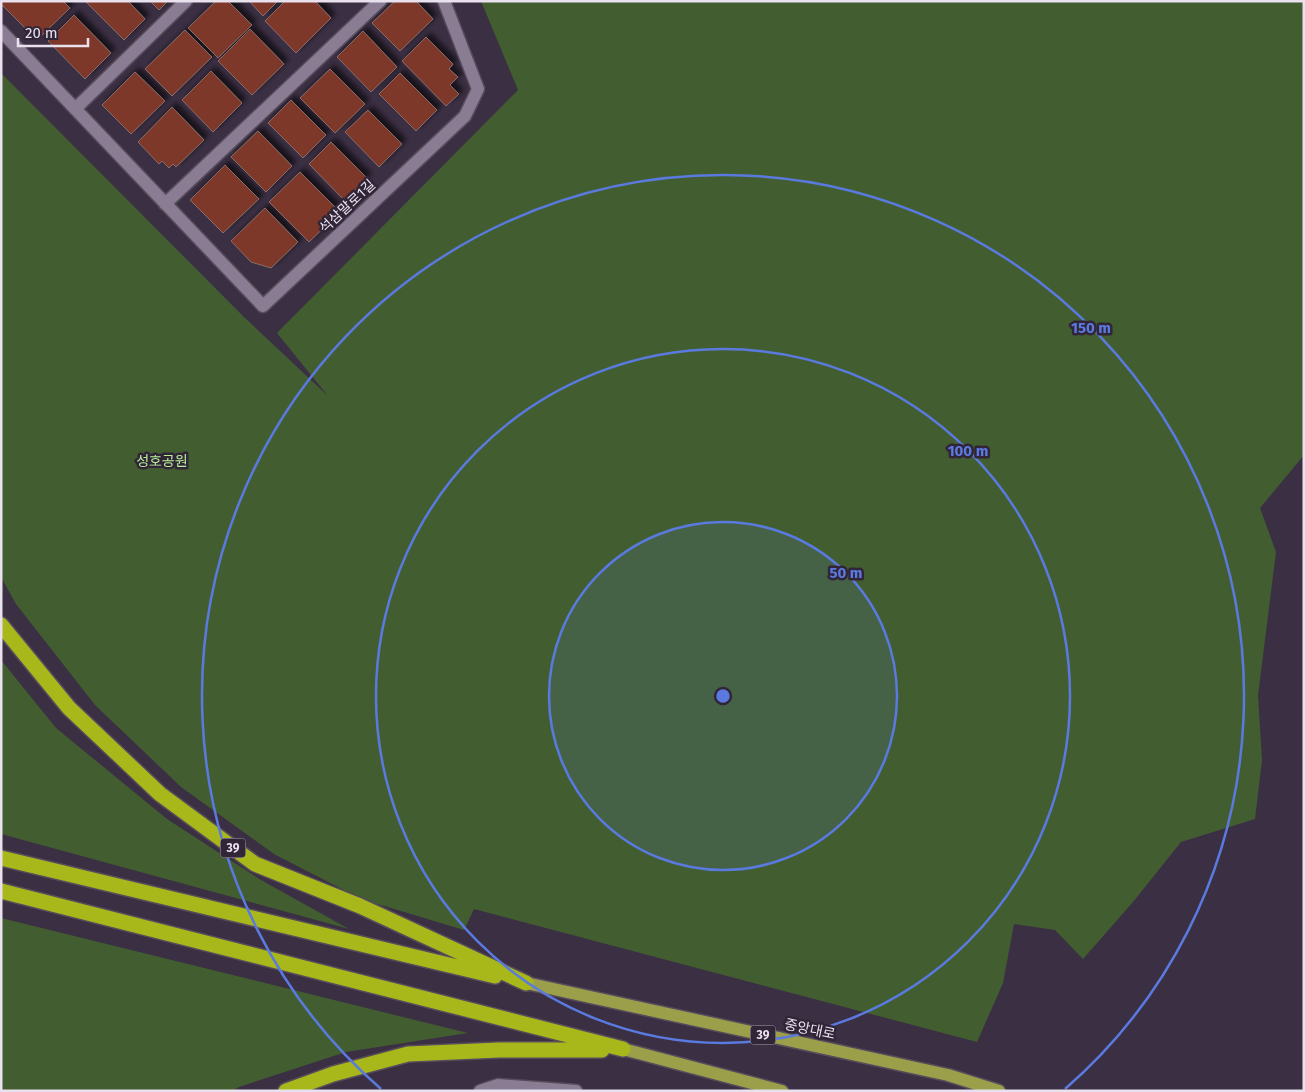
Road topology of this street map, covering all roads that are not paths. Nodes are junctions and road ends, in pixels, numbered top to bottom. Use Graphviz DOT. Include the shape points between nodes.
graph roads {
  1 [pos="186,1"];
  2 [pos="380,1"];
  3 [pos="444,1"];
  4 [pos="1,31"];
  5 [pos="75,109"];
  6 [pos="165,204"];
  7 [pos="1,625"];
  8 [pos="1,858"];
  9 [pos="1,891"];
  10 [pos="526,983"];
  11 [pos="624,1049"];
  12 [pos="286,1091"];
  13 [pos="480,1091"];
  14 [pos="576,1091"];
  15 [pos="782,1091"];
  16 [pos="998,1091"];
  1 -- 5 [label="street"];
  2 -- 6 [label="street"];
  3 -- 6 [label="street, 석삼말로1길" via="478,89 465,116 263,306"];
  4 -- 5 [label="street, 석삼말로1길"];
  5 -- 6 [label="street, 석삼말로1길"];
  7 -- 10 [label="highway, 39" via="69,708 160,794 255,864 360,906"];
  8 -- 10 [label="highway"];
  9 -- 11 [label="highway"];
  10 -- 16 [label="main road, 중앙대로 / 39" via="948,1075"];
  11 -- 12 [label="highway" via="408,1054 333,1074"];
  11 -- 15 [label="main road"];
  13 -- 14 [label="street" via="498,1085"];
}
